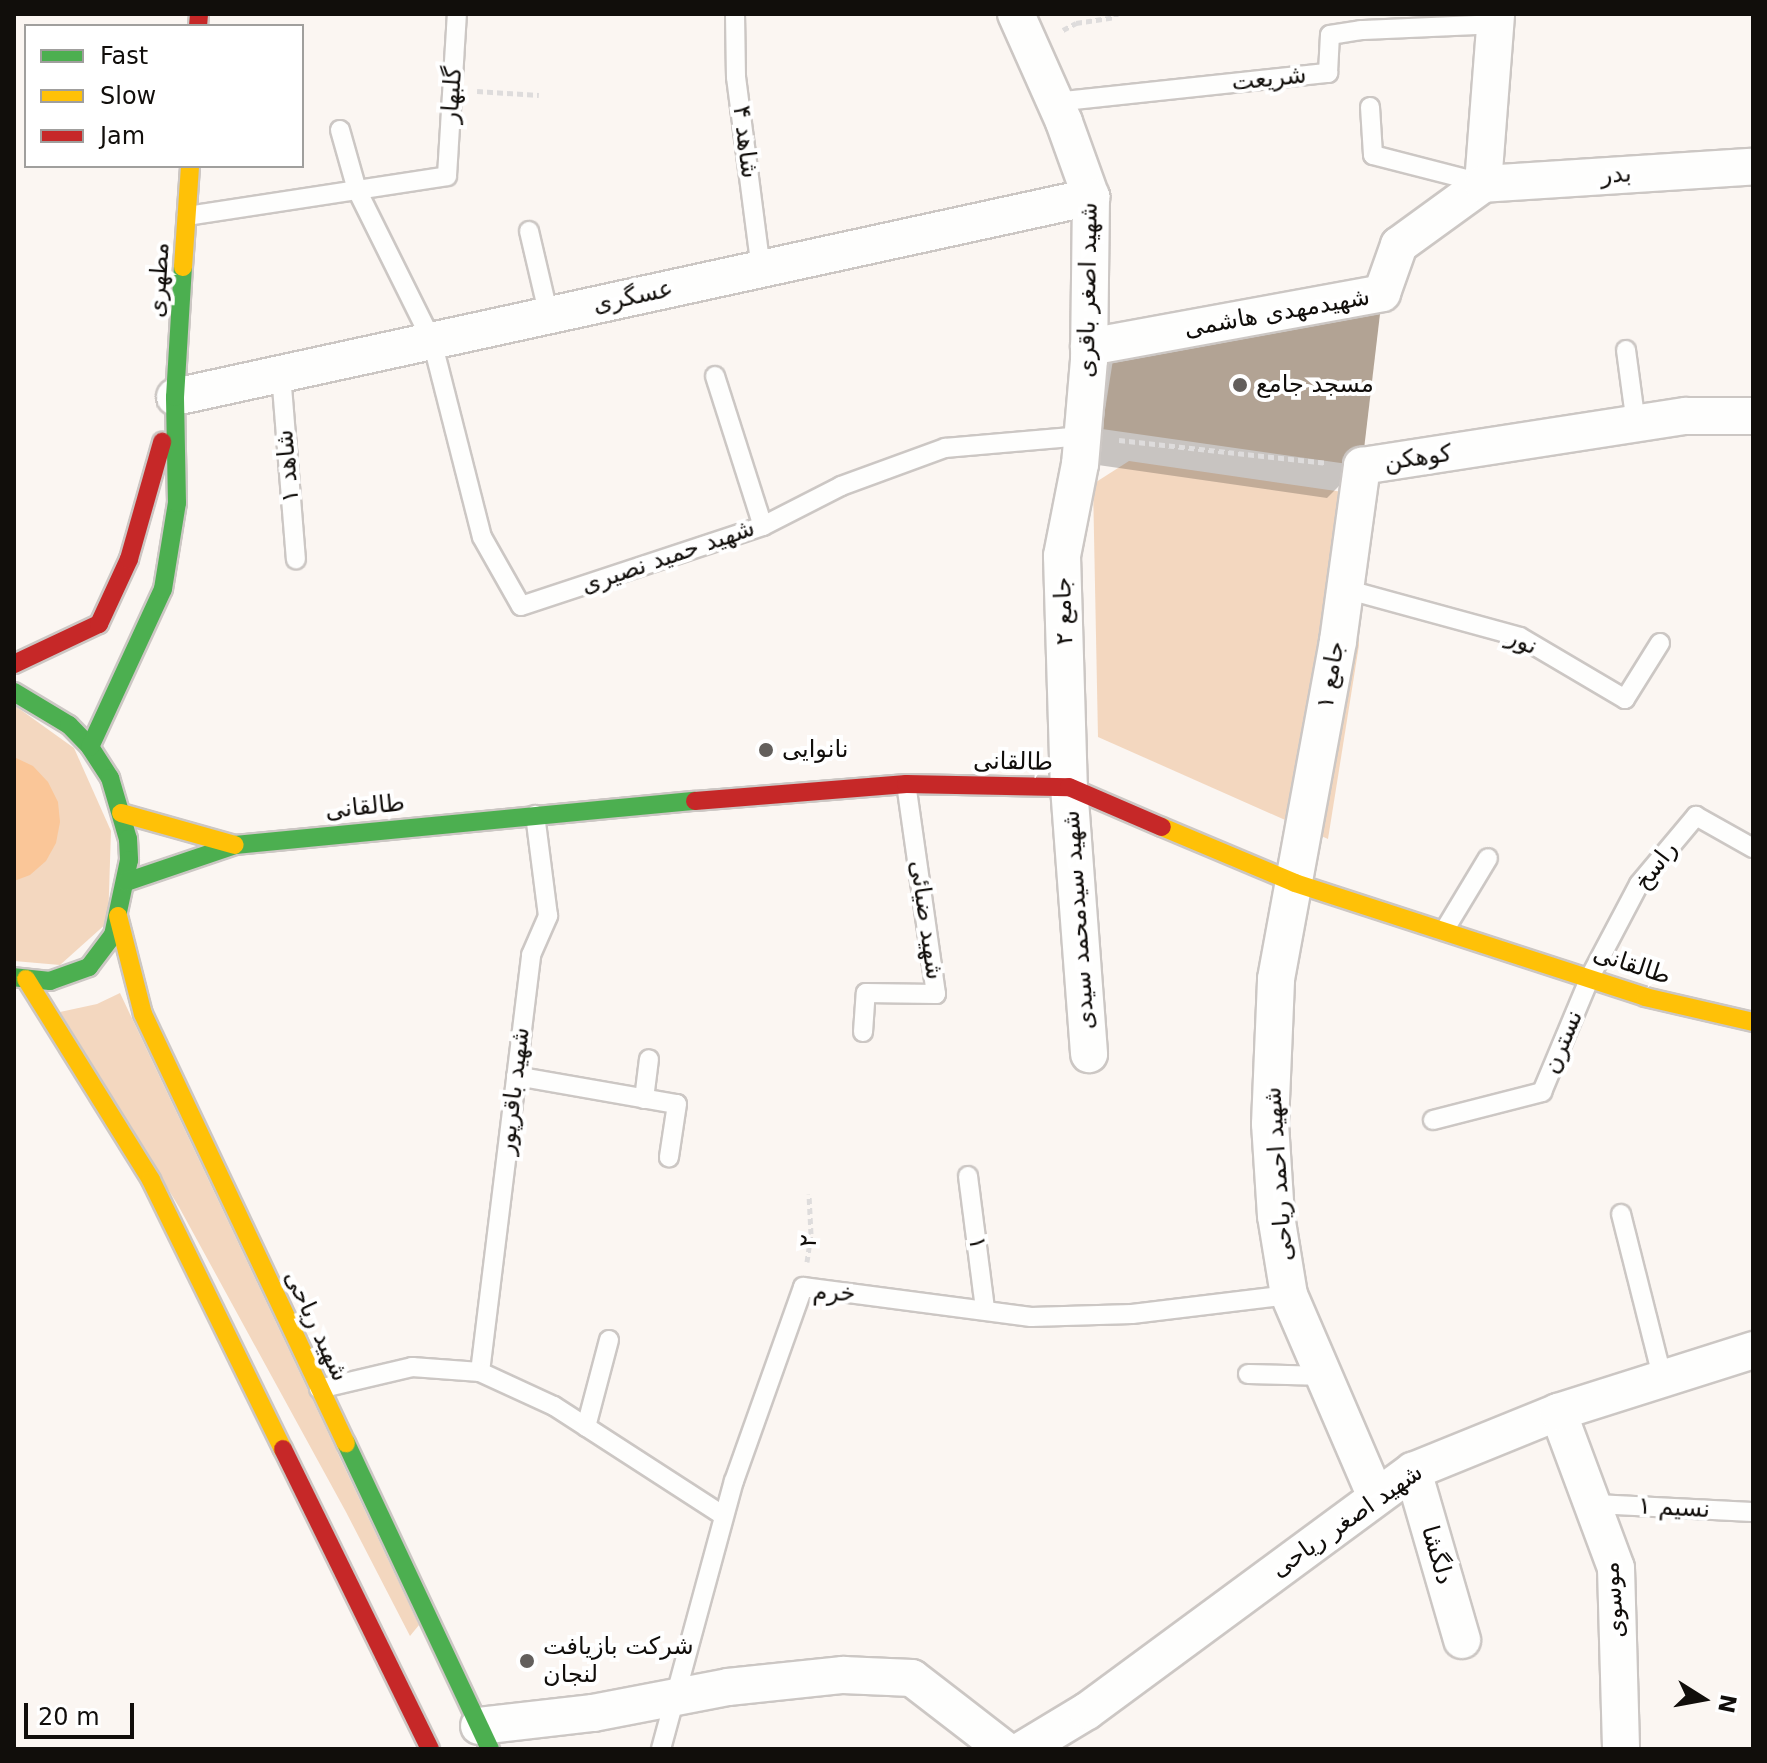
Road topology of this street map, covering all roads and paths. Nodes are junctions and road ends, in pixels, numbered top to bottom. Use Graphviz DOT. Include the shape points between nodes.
graph roads {
  1 [pos="457,14"];
  2 [pos="735,14"];
  3 [pos="1116,14"];
  4 [pos="1496,19"];
  5 [pos="1360,22"];
  6 [pos="1023,30"];
  7 [pos="452,90"];
  8 [pos="539,95"];
  9 [pos="1055,102"];
  10 [pos="1370,107"];
  11 [pos="340,130"];
  12 [pos="1749,167"];
  13 [pos="190,168"];
  14 [pos="1483,184"];
  15 [pos="357,190"];
  16 [pos="1091,197"];
  17 [pos="187,216"];
  18 [pos="529,231"];
  19 [pos="761,269"];
  20 [pos="549,316"];
  21 [pos="432,341"];
  22 [pos="1089,347"];
  23 [pos="1626,350"];
  24 [pos="281,374"];
  25 [pos="715,376"];
  26 [pos="175,397"];
  27 [pos="1753,416"];
  28 [pos="1636,424"];
  29 [pos="1082,436"];
  30 [pos="1362,466"];
  31 [pos="763,526"];
  32 [pos="296,559"];
  33 [pos="1345,589"];
  34 [pos="1660,643"];
  35 [pos="14,664"];
  36 [pos="14,692"];
  37 [pos="90,747"];
  38 [pos="906,784"];
  39 [pos="1069,787"];
  40 [pos="121,813"];
  41 [pos="535,814"];
  42 [pos="235,845"];
  43 [pos="1753,848"];
  44 [pos="1488,858"];
  45 [pos="126,882"];
  46 [pos="1295,883"];
  47 [pos="118,916"];
  48 [pos="1444,931"];
  49 [pos="1590,977"];
  50 [pos="20,978"];
  51 [pos="1753,1022"];
  52 [pos="863,1032"];
  53 [pos="1089,1054"];
  54 [pos="649,1059"];
  55 [pos="516,1076"];
  56 [pos="644,1099"];
  57 [pos="1433,1120"];
  58 [pos="669,1157"];
  59 [pos="968,1176"];
  60 [pos="809,1194"];
  61 [pos="1621,1214"];
  62 [pos="803,1287"];
  63 [pos="1289,1295"];
  64 [pos="985,1309"];
  65 [pos="609,1340"];
  66 [pos="1753,1350"];
  67 [pos="480,1372"];
  68 [pos="1248,1374"];
  69 [pos="1327,1376"];
  70 [pos="1663,1380"];
  71 [pos="319,1389"];
  72 [pos="1558,1412"];
  73 [pos="586,1427"];
  74 [pos="1413,1471"];
  75 [pos="1376,1497"];
  76 [pos="1595,1504"];
  77 [pos="1753,1512"];
  78 [pos="724,1516"];
  79 [pos="1462,1640"];
  80 [pos="673,1698"];
  81 [pos="485,1738"];
  82 [pos="430,1749"];
  83 [pos="661,1749"];
  84 [pos="1004,1749"];
  85 [pos="1024,1749"];
  86 [pos="1621,1749"];
  1 -- 7 [label="lane, گلبهار"];
  2 -- 19 [label="lane, شاهد ۴" via="736,77"];
  3 -- 6 [label="path"];
  4 -- 5 [label="lane, شریعت"];
  4 -- 14 [label="street"];
  5 -- 9 [label="lane, شریعت" via="1330,35 1328,73"];
  6 -- 9 [label="street, شهید اصغر باقری"];
  7 -- 8 [label="path"];
  7 -- 15 [label="lane, گلبهار" via="447,176"];
  9 -- 16 [label="street, شهید اصغر باقری"];
  10 -- 14 [label="lane" via="1373,155"];
  11 -- 15 [label="lane"];
  12 -- 14 [label="street, بدر"];
  13 -- 17 [label="street, مطهری"];
  14 -- 22 [label="street, شهیدمهدی هاشمی" via="1399,245 1382,293"];
  15 -- 17 [label="lane"];
  15 -- 21 [label="lane"];
  16 -- 19 [label="street, عسگری"];
  16 -- 22 [label="street, شهید اصغر باقری"];
  17 -- 26 [label="street, مطهری"];
  18 -- 20 [label="lane"];
  19 -- 20 [label="street, عسگری"];
  20 -- 21 [label="street, عسگری"];
  21 -- 24 [label="street, عسگری"];
  21 -- 31 [label="lane, شهید حمید نصیری" via="482,537 521,606"];
  22 -- 29 [label="street, شهید اصغر باقری"];
  23 -- 28 [label="lane"];
  24 -- 26 [label="street, عسگری"];
  24 -- 32 [label="lane, شاهد ۱"];
  25 -- 31 [label="lane"];
  26 -- 35 [label="street" via="129,559 99,624"];
  26 -- 37 [label="street" via="177,503 163,589"];
  27 -- 28 [label="street, کوهکن" via="1686,416"];
  28 -- 30 [label="street, کوهکن"];
  29 -- 30 [label="path, کوهکن"];
  29 -- 31 [label="lane, شهید حمید نصیری" via="945,448 841,486"];
  29 -- 39 [label="street, جامع ۲" via="1062,556"];
  30 -- 33 [label="street, جامع ۱"];
  33 -- 34 [label="lane, نور" via="1520,637 1625,699"];
  33 -- 46 [label="street, جامع ۱"];
  36 -- 37 [label="street" via="69,725"];
  37 -- 40 [label="street" via="110,778"];
  38 -- 39 [label="street, طالقانی"];
  38 -- 41 [label="street, طالقانی"];
  38 -- 52 [label="lane, شهید ضیائی" via="936,994 866,993"];
  39 -- 46 [label="street, طالقانی"];
  39 -- 53 [label="street, شهید سیدمحمد سیدی"];
  40 -- 42 [label="street"];
  40 -- 45 [label="street" via="128,839"];
  41 -- 42 [label="street, طالقانی"];
  41 -- 55 [label="lane, شهید باقرپور" via="548,916 531,955"];
  42 -- 45 [label="street"];
  43 -- 49 [label="lane, راسخ" via="1696,816 1639,884"];
  44 -- 48 [label="lane"];
  45 -- 47 [label="street"];
  46 -- 48 [label="street, طالقانی"];
  46 -- 63 [label="street, شهید احمد ریاحی" via="1276,979 1270,1124 1276,1216"];
  47 -- 50 [label="street" via="113,935 89,967 50,981"];
  47 -- 71 [label="street, شهید ریاحی" via="143,1014"];
  48 -- 49 [label="street, طالقانی"];
  49 -- 51 [label="street, طالقانی" via="1645,997"];
  49 -- 57 [label="lane, نسترن" via="1542,1092"];
  50 -- 82 [label="street" via="151,1180"];
  54 -- 56 [label="lane"];
  55 -- 56 [label="lane"];
  55 -- 67 [label="lane, شهید باقرپور"];
  56 -- 58 [label="lane" via="677,1104"];
  59 -- 64 [label="lane, ۱"];
  60 -- 62 [label="path, ۲" via="811,1234"];
  61 -- 70 [label="lane"];
  62 -- 64 [label="lane, خرم"];
  62 -- 78 [label="lane, خرم"];
  63 -- 64 [label="lane, خرم" via="1132,1314 1031,1317"];
  63 -- 69 [label="street, شهید احمد ریاحی"];
  65 -- 73 [label="lane"];
  66 -- 70 [label="street, شهید اصغر ریاحی"];
  67 -- 71 [label="lane" via="412,1367"];
  67 -- 73 [label="lane"];
  68 -- 69 [label="lane"];
  69 -- 75 [label="street, شهید احمد ریاحی"];
  70 -- 72 [label="street, شهید اصغر ریاحی"];
  71 -- 81 [label="street, شهید ریاحی"];
  72 -- 74 [label="street, شهید اصغر ریاحی"];
  72 -- 76 [label="street, موسوی"];
  73 -- 78 [label="lane"];
  74 -- 75 [label="street, شهید اصغر ریاحی"];
  74 -- 79 [label="street, دلگشا"];
  75 -- 85 [label="street, شهید اصغر ریاحی" via="1087,1711"];
  76 -- 77 [label="lane, نسیم ۱"];
  76 -- 86 [label="street, موسوی" via="1616,1568"];
  78 -- 80 [label="lane, خرم"];
  80 -- 81 [label="street"];
  80 -- 83 [label="lane, خرم"];
  80 -- 84 [label="street" via="843,1675 912,1678"];
}
